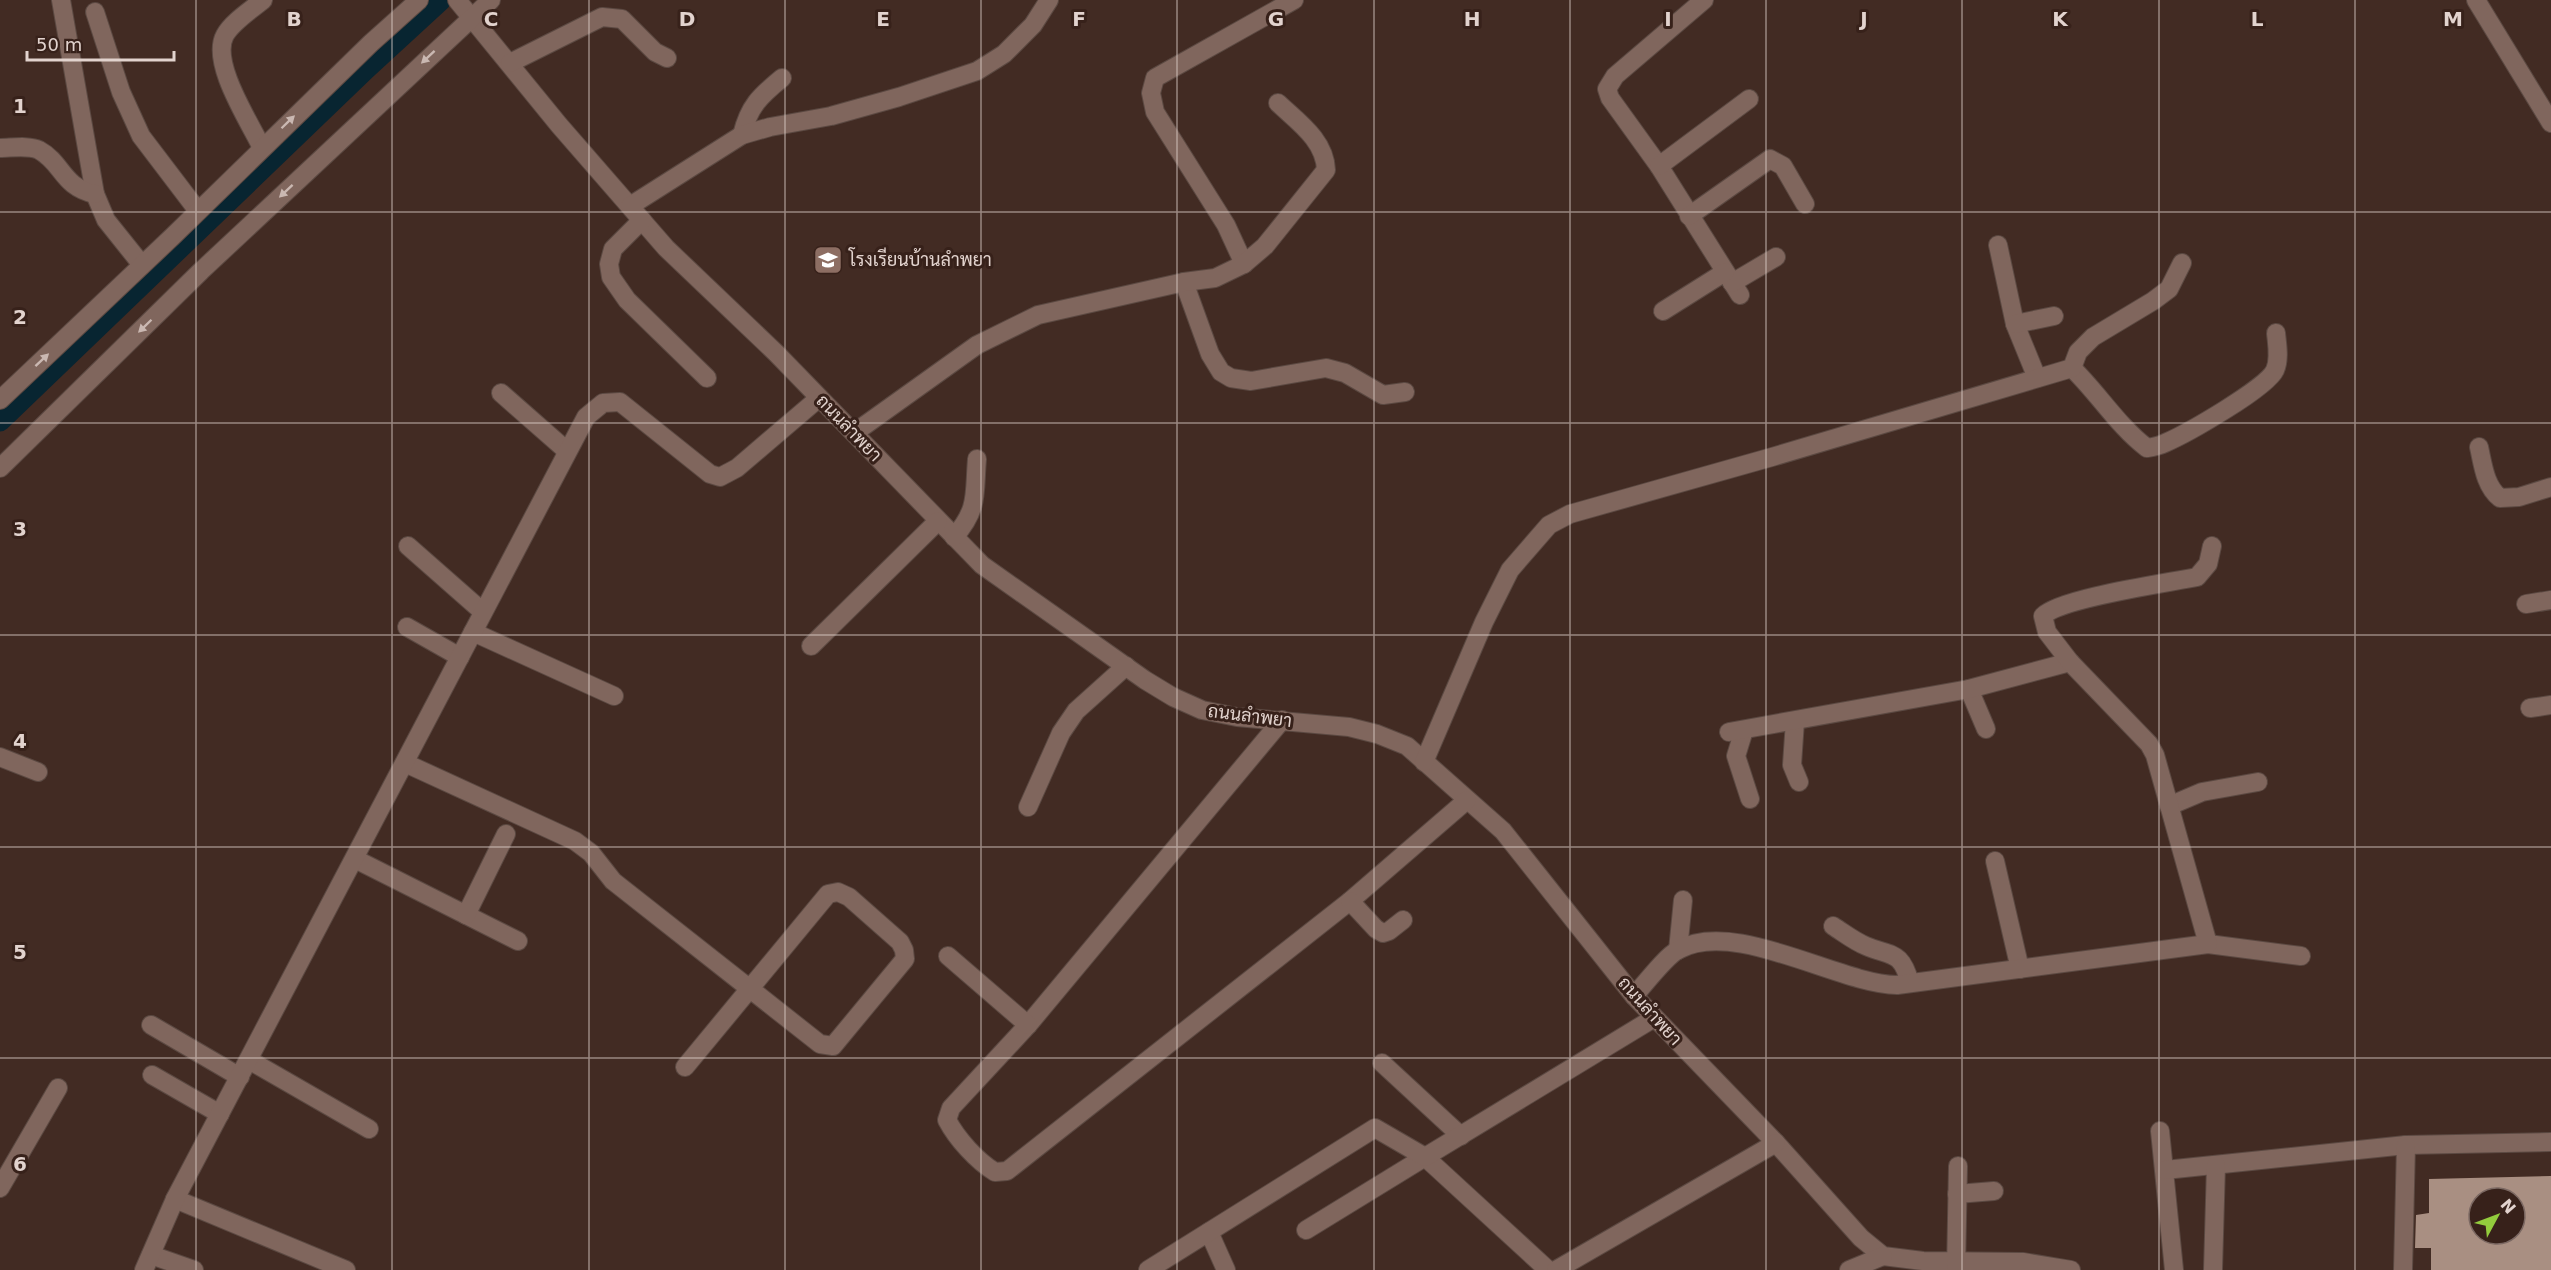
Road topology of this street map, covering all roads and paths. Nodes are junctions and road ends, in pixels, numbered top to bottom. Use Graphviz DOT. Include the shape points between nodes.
graph roads {
  1 [pos="61,0"];
  2 [pos="262,0"];
  3 [pos="419,0"];
  4 [pos="491,0"];
  5 [pos="1049,0"];
  6 [pos="1294,0"];
  7 [pos="1704,0"];
  8 [pos="2476,0"];
  9 [pos="464,9"];
  10 [pos="95,12"];
  11 [pos="667,58"];
  12 [pos="510,63"];
  13 [pos="782,78"];
  14 [pos="1749,99"];
  15 [pos="1278,103"];
  16 [pos="2551,123"];
  17 [pos="742,135"];
  18 [pos="0,148"];
  19 [pos="262,148"];
  20 [pos="1659,166"];
  21 [pos="94,194"];
  22 [pos="1805,204"];
  23 [pos="198,211"];
  24 [pos="636,213"];
  25 [pos="1689,216"];
  26 [pos="1998,245"];
  27 [pos="1776,257"];
  28 [pos="2182,263"];
  29 [pos="1244,264"];
  30 [pos="142,265"];
  31 [pos="1184,282"];
  32 [pos="1732,283"];
  33 [pos="1663,311"];
  34 [pos="2054,316"];
  35 [pos="2015,324"];
  36 [pos="2276,333"];
  37 [pos="2072,368"];
  38 [pos="707,378"];
  39 [pos="2037,378"];
  40 [pos="1405,392"];
  41 [pos="501,393"];
  42 [pos="819,398"];
  43 [pos="0,400"];
  44 [pos="854,433"];
  45 [pos="2479,447"];
  46 [pos="567,451"];
  47 [pos="977,459"];
  48 [pos="0,468"];
  49 [pos="2551,487"];
  50 [pos="938,520"];
  51 [pos="954,537"];
  52 [pos="408,546"];
  53 [pos="2212,546"];
  54 [pos="2551,600"];
  55 [pos="2526,604"];
  56 [pos="483,612"];
  57 [pos="407,627"];
  58 [pos="473,632"];
  59 [pos="811,646"];
  60 [pos="460,657"];
  61 [pos="2070,663"];
  62 [pos="1126,666"];
  63 [pos="1970,689"];
  64 [pos="614,696"];
  65 [pos="2551,705"];
  66 [pos="2530,708"];
  67 [pos="1282,720"];
  68 [pos="1795,720"];
  69 [pos="1986,729"];
  70 [pos="0,757"];
  71 [pos="1424,762"];
  72 [pos="405,763"];
  73 [pos="38,772"];
  74 [pos="1799,782"];
  75 [pos="2258,782"];
  76 [pos="1467,800"];
  77 [pos="1750,800"];
  78 [pos="2169,806"];
  79 [pos="1028,807"];
  80 [pos="507,834"];
  81 [pos="355,859"];
  82 [pos="1995,861"];
  83 [pos="1683,900"];
  84 [pos="1350,901"];
  85 [pos="466,915"];
  86 [pos="1403,920"];
  87 [pos="1833,926"];
  88 [pos="519,941"];
  89 [pos="2208,945"];
  90 [pos="1678,950"];
  91 [pos="948,956"];
  92 [pos="2301,956"];
  93 [pos="2020,969"];
  94 [pos="1910,983"];
  95 [pos="749,989"];
  96 [pos="1634,996"];
  97 [pos="1654,1018"];
  98 [pos="151,1025"];
  99 [pos="1028,1025"];
  100 [pos="249,1060"];
  101 [pos="1382,1063"];
  102 [pos="685,1067"];
  103 [pos="152,1075"];
  104 [pos="240,1077"];
  105 [pos="58,1088"];
  106 [pos="220,1114"];
  107 [pos="369,1130"];
  108 [pos="2160,1131"];
  109 [pos="1461,1136"];
  110 [pos="2551,1142"];
  111 [pos="1776,1143"];
  112 [pos="2406,1145"];
  113 [pos="1425,1158"];
  114 [pos="2216,1165"];
  115 [pos="1958,1166"];
  116 [pos="2165,1170"];
  117 [pos="0,1188"];
  118 [pos="1994,1191"];
  119 [pos="1957,1194"];
  120 [pos="175,1199"];
  121 [pos="1306,1230"];
  122 [pos="1209,1232"];
  123 [pos="1883,1256"];
  124 [pos="147,1263"];
  125 [pos="1917,1265"];
  126 [pos="1956,1266"];
  127 [pos="194,1270"];
  128 [pos="346,1270"];
  129 [pos="1148,1270"];
  130 [pos="1226,1270"];
  131 [pos="1548,1270"];
  132 [pos="1556,1270"];
  133 [pos="1849,1270"];
  134 [pos="2071,1270"];
  135 [pos="2174,1270"];
  136 [pos="2213,1270"];
  137 [pos="2403,1270"];
  1 -- 21 [label="street"];
  2 -- 19 [label="street" via="225,33 220,47 225,74"];
  19 -- 3 [label="street, one-way"];
  4 -- 9 [label="street"];
  5 -- 17 [label="street" via="1033,25 1004,54 977,71 831,116"];
  6 -- 29 [label="street" via="1155,78 1151,93 1155,112 1226,225"];
  7 -- 20 [label="street" via="1615,76 1606,89"];
  8 -- 16 [label="street"];
  9 -- 12 [label="street, ถนนลำพยา"];
  9 -- 48 [label="street, one-way"];
  10 -- 23 [label="street" via="121,92 141,136"];
  11 -- 12 [label="street" via="655,52 622,19 602,17"];
  12 -- 24 [label="street, ถนนลำพยา"];
  13 -- 17 [label="street" via="759,97 746,118"];
  14 -- 20 [label="street"];
  15 -- 29 [label="street" via="1314,138 1326,156 1326,170 1265,246"];
  17 -- 24 [label="street"];
  18 -- 21 [label="street" via="37,149 76,188"];
  19 -- 23 [label="street"];
  20 -- 25 [label="street"];
  21 -- 30 [label="street" via="106,220"];
  22 -- 25 [label="street" via="1783,166 1770,159"];
  23 -- 30 [label="street"];
  24 -- 38 [label="street" via="613,249 611,277 627,300"];
  24 -- 42 [label="street, ถนนลำพยา" via="666,248"];
  25 -- 32 [label="street"];
  26 -- 35 [label="street"];
  27 -- 32 [label="street"];
  28 -- 37 [label="street" via="2169,289 2093,337 2078,352"];
  29 -- 31 [label="street" via="1215,278"];
  43 -- 30 [label="street, one-way"];
  31 -- 40 [label="street" via="1210,354 1221,372 1231,378 1251,381 1326,368 1345,373 1383,395"];
  31 -- 44 [label="street" via="1038,315 977,345"];
  32 -- 33 [label="street"];
  34 -- 35 [label="street"];
  35 -- 39 [label="street"];
  36 -- 37 [label="street" via="2276,369 2268,380 2173,439 2147,448"];
  37 -- 39 [label="street"];
  39 -- 71 [label="street" via="1570,514 1549,525 1510,570"];
  41 -- 46 [label="street"];
  42 -- 44 [label="street, ถนนลำพยา"];
  42 -- 46 [label="street" via="720,477 710,474 620,402 608,401 594,409"];
  44 -- 50 [label="street, ถนนลำพยา"];
  45 -- 49 [label="street" via="2492,492 2500,498 2519,497"];
  46 -- 56 [label="street"];
  47 -- 51 [label="street" via="973,509"];
  50 -- 51 [label="street, ถนนลำพยา"];
  50 -- 59 [label="street"];
  51 -- 62 [label="street, ถนนลำพยา" via="982,565"];
  52 -- 56 [label="street"];
  53 -- 61 [label="street" via="2208,564 2198,577 2049,610 2043,616 2047,632"];
  54 -- 55 [label="street"];
  56 -- 58 [label="street"];
  57 -- 60 [label="street"];
  58 -- 60 [label="street"];
  58 -- 64 [label="street"];
  60 -- 72 [label="street"];
  61 -- 63 [label="street"];
  61 -- 78 [label="street" via="2149,744"];
  62 -- 67 [label="street, ถนนลำพยา" via="1173,697 1202,710"];
  62 -- 79 [label="street" via="1076,711 1061,733"];
  63 -- 68 [label="street"];
  63 -- 69 [label="street"];
  65 -- 66 [label="street"];
  67 -- 71 [label="street, ถนนลำพยา" via="1377,734 1407,746"];
  67 -- 99 [label="street"];
  68 -- 74 [label="street" via="1792,765"];
  68 -- 77 [label="street" via="1736,731 1737,756"];
  70 -- 73 [label="street"];
  71 -- 76 [label="street, ถนนลำพยา"];
  72 -- 81 [label="street"];
  72 -- 95 [label="street" via="575,840 614,881"];
  75 -- 78 [label="street" via="2202,792"];
  76 -- 84 [label="street"];
  76 -- 96 [label="street, ถนนลำพยา" via="1503,831"];
  78 -- 89 [label="street"];
  80 -- 85 [label="street"];
  81 -- 85 [label="street"];
  81 -- 100 [label="street"];
  82 -- 93 [label="street"];
  83 -- 90 [label="street"];
  84 -- 86 [label="street" via="1383,933"];
  84 -- 99 [label="street" via="1007,1171 995,1172 986,1167 947,1120 951,1108"];
  85 -- 88 [label="street"];
  87 -- 94 [label="street" via="1862,944 1896,957 1906,968"];
  89 -- 92 [label="street"];
  89 -- 93 [label="street"];
  90 -- 94 [label="street" via="1706,942 1733,943 1782,952 1868,981 1887,985"];
  90 -- 96 [label="street"];
  91 -- 99 [label="street"];
  93 -- 94 [label="street"];
  95 -- 95 [label="street" via="820,1044 833,1046 904,959 904,950 849,897 838,892 828,894"];
  95 -- 102 [label="street"];
  96 -- 97 [label="street, ถนนลำพยา"];
  97 -- 109 [label="street"];
  97 -- 111 [label="street, ถนนลำพยา"];
  98 -- 104 [label="street"];
  100 -- 104 [label="street"];
  100 -- 107 [label="street"];
  101 -- 109 [label="street"];
  103 -- 106 [label="street"];
  104 -- 106 [label="street"];
  105 -- 117 [label="street"];
  106 -- 120 [label="street"];
  108 -- 116 [label="street"];
  109 -- 113 [label="street"];
  110 -- 112 [label="street"];
  111 -- 123 [label="street, ถนนลำพยา" via="1861,1238"];
  111 -- 132 [label="street"];
  112 -- 114 [label="street"];
  112 -- 137 [label="street"];
  113 -- 121 [label="street"];
  113 -- 122 [label="street" via="1375,1128"];
  113 -- 131 [label="street"];
  114 -- 116 [label="street"];
  114 -- 136 [label="street"];
  115 -- 119 [label="street"];
  116 -- 135 [label="street"];
  118 -- 119 [label="street"];
  119 -- 126 [label="street"];
  120 -- 124 [label="street"];
  120 -- 128 [label="street"];
  122 -- 129 [label="street"];
  122 -- 130 [label="street"];
  123 -- 125 [label="street"];
  123 -- 133 [label="street"];
  124 -- 127 [label="street"];
  125 -- 126 [label="street"];
  126 -- 134 [label="street" via="2023,1262"];
}
